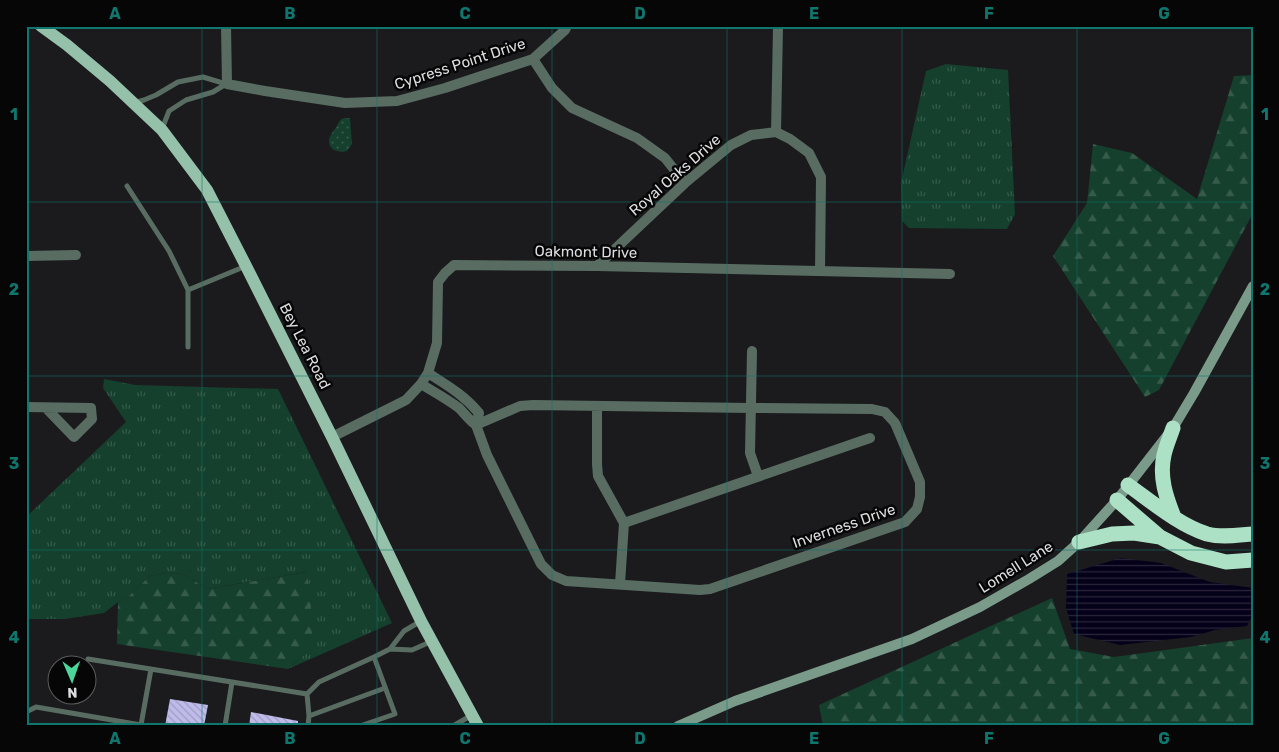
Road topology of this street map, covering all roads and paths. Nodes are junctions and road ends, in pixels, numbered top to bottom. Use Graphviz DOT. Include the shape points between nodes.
graph roads {
  1 [pos="40,26"];
  2 [pos="226,26"];
  3 [pos="567,26"];
  4 [pos="778,26"];
  5 [pos="533,59"];
  6 [pos="227,84"];
  7 [pos="134,102"];
  8 [pos="162,130"];
  9 [pos="776,132"];
  10 [pos="685,183"];
  11 [pos="127,186"];
  12 [pos="76,255"];
  13 [pos="26,256"];
  14 [pos="246,266"];
  15 [pos="597,266"];
  16 [pos="820,271"];
  17 [pos="950,274"];
  18 [pos="1253,286"];
  19 [pos="188,290"];
  20 [pos="188,347"];
  21 [pos="752,351"];
  22 [pos="428,373"];
  23 [pos="421,384"];
  24 [pos="597,406"];
  25 [pos="26,408"];
  26 [pos="46,408"];
  27 [pos="751,408"];
  28 [pos="476,425"];
  29 [pos="1173,428"];
  30 [pos="332,438"];
  31 [pos="870,438"];
  32 [pos="758,476"];
  33 [pos="1128,485"];
  34 [pos="1116,500"];
  35 [pos="1174,517"];
  36 [pos="624,523"];
  37 [pos="1253,534"];
  38 [pos="1160,537"];
  39 [pos="1079,542"];
  40 [pos="1253,560"];
  41 [pos="620,584"];
  42 [pos="421,621"];
  43 [pos="432,641"];
  44 [pos="390,649"];
  45 [pos="374,657"];
  46 [pos="98,661"];
  47 [pos="151,669"];
  48 [pos="232,682"];
  49 [pos="385,688"];
  50 [pos="307,694"];
  51 [pos="26,712"];
  52 [pos="310,716"];
  53 [pos="475,720"];
  54 [pos="141,725"];
  55 [pos="225,726"];
  56 [pos="308,726"];
  57 [pos="360,726"];
  58 [pos="453,726"];
  59 [pos="485,726"];
  60 [pos="678,726"];
  1 -- 7 [label="main road, Bey Lea Road"];
  2 -- 6 [label="street"];
  3 -- 5 [label="street, Cypress Point Drive"];
  4 -- 9 [label="street"];
  5 -- 6 [label="street, Cypress Point Drive" via="397,101 345,103"];
  5 -- 10 [label="street" via="552,88 572,108 637,138 665,158"];
  6 -- 7 [label="lane" via="203,77 178,82 156,95"];
  6 -- 8 [label="lane" via="169,110"];
  7 -- 8 [label="main road, Bey Lea Road"];
  8 -- 14 [label="main road, Bey Lea Road" via="206,190"];
  9 -- 10 [label="street, Royal Oaks Drive" via="751,135 730,145"];
  9 -- 16 [label="street" via="809,152 821,177"];
  10 -- 15 [label="street, Royal Oaks Drive"];
  11 -- 19 [label="lane" via="169,251"];
  12 -- 13 [label="street"];
  14 -- 19 [label="lane"];
  14 -- 30 [label="main road, Bey Lea Road"];
  15 -- 16 [label="street, Oakmont Drive"];
  15 -- 22 [label="street, Oakmont Drive" via="454,265 438,282 437,343"];
  16 -- 17 [label="street, Oakmont Drive"];
  18 -- 29 [label="street, Lomell Lane"];
  19 -- 20 [label="lane"];
  21 -- 27 [label="street"];
  22 -- 23 [label="street, Oakmont Drive"];
  22 -- 28 [label="street, Inverness Drive" via="470,403 479,413"];
  23 -- 28 [label="street, Inverness Drive" via="461,410"];
  23 -- 30 [label="street, Oakmont Drive" via="406,400"];
  24 -- 27 [label="street, Inverness Drive"];
  24 -- 28 [label="street, Inverness Drive" via="520,406"];
  24 -- 36 [label="street" via="598,476"];
  25 -- 26 [label="street"];
  27 -- 32 [label="street" via="750,453"];
  27 -- 41 [label="street, Inverness Drive" via="872,409 886,412 895,423 920,482 917,509 906,522 710,589"];
  28 -- 41 [label="street, Inverness Drive" via="487,455 541,564 566,581"];
  29 -- 33 [label="street, Lomell Lane"];
  29 -- 35 [label="highway" via="1162,474 1164,491"];
  30 -- 42 [label="main road, Bey Lea Road"];
  31 -- 32 [label="street"];
  32 -- 36 [label="street"];
  33 -- 34 [label="street, Lomell Lane"];
  33 -- 35 [label="highway"];
  34 -- 38 [label="highway"];
  34 -- 39 [label="street, Lomell Lane"];
  35 -- 37 [label="highway" via="1207,534"];
  36 -- 41 [label="street"];
  38 -- 39 [label="highway" via="1134,533"];
  38 -- 40 [label="highway" via="1190,553 1226,562"];
  39 -- 60 [label="street, Lomell Lane" via="1029,580 912,639 735,700"];
  42 -- 43 [label="main road, Bey Lea Road"];
  42 -- 44 [label="lane" via="404,631"];
  43 -- 44 [label="lane" via="412,650"];
  43 -- 53 [label="main road, Bey Lea Road"];
  44 -- 45 [label="lane"];
  45 -- 49 [label="lane"];
  45 -- 50 [label="lane" via="319,682"];
  46 -- 47 [label="lane"];
  47 -- 48 [label="lane"];
  47 -- 54 [label="lane"];
  48 -- 50 [label="lane"];
  48 -- 55 [label="lane"];
  49 -- 52 [label="lane"];
  49 -- 57 [label="lane" via="395,714"];
  50 -- 52 [label="lane"];
  51 -- 54 [label="lane" via="36,707"];
  52 -- 56 [label="lane"];
  53 -- 58 [label="lane"];
  53 -- 59 [label="main road"];
}
